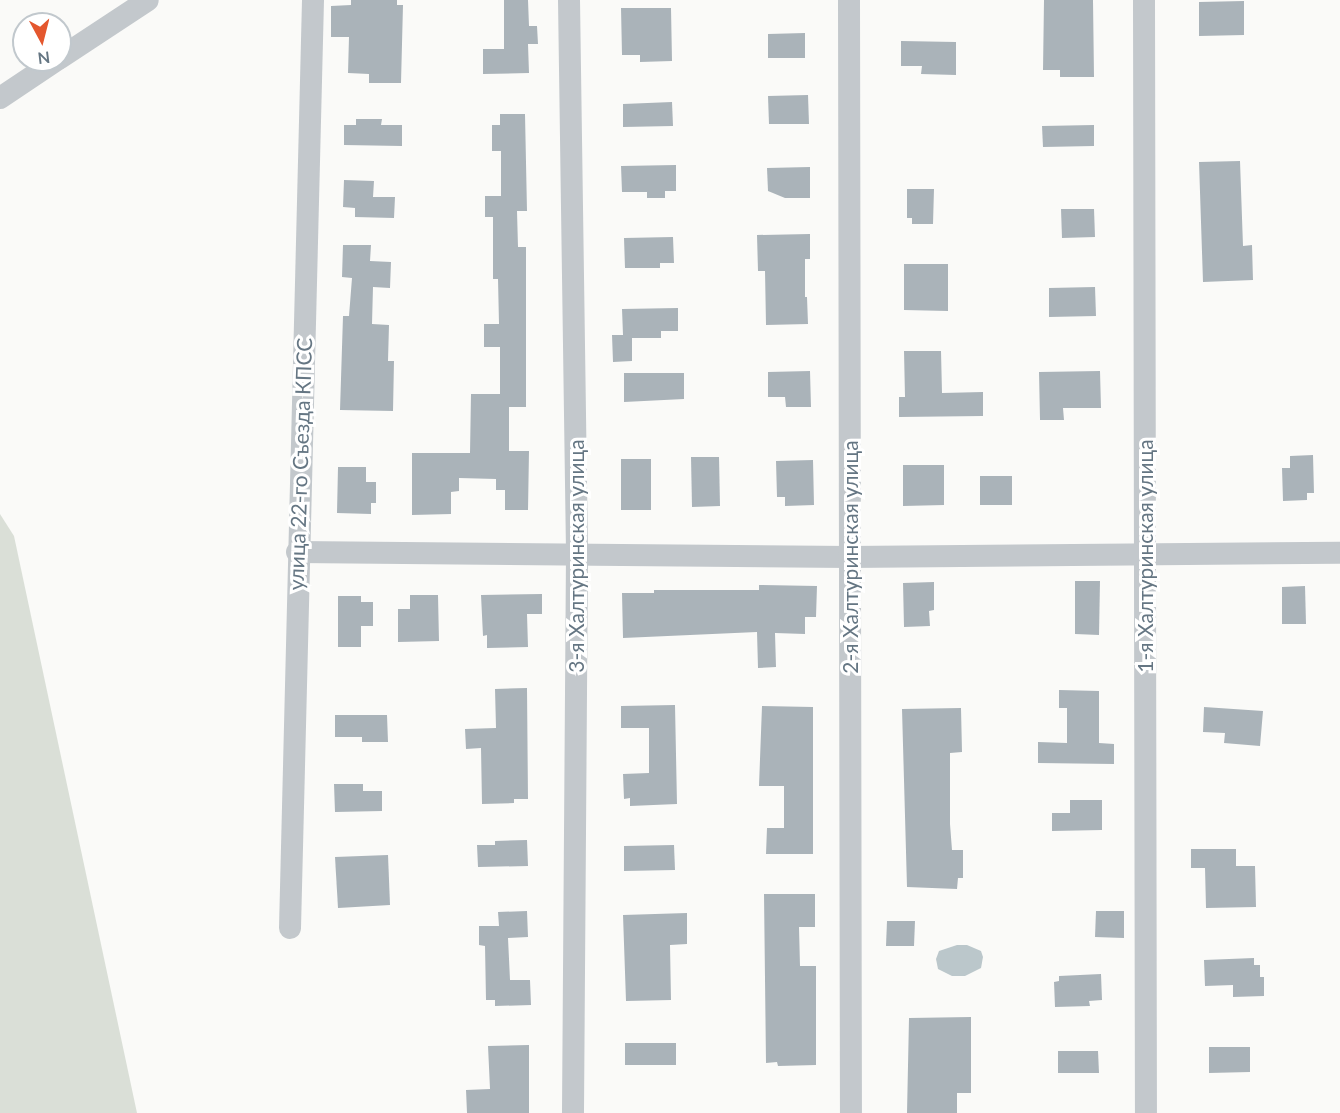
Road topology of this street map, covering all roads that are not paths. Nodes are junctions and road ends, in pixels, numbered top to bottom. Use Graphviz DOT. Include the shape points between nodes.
graph roads {
  1 [pos="148,0"];
  2 [pos="313,0"];
  3 [pos="569,0"];
  4 [pos="849,0"];
  5 [pos="1144,0"];
  6 [pos="72,50"];
  7 [pos="39,72"];
  8 [pos="6,94"];
  9 [pos="297,552"];
  10 [pos="1145,552"];
  11 [pos="577,553"];
  12 [pos="1340,553"];
  13 [pos="849,557"];
  14 [pos="290,928"];
  15 [pos="573,1113"];
  16 [pos="851,1113"];
  17 [pos="1146,1113"];
  1 -- 6 [label="street"];
  2 -- 9 [label="street, улица 22-го Съезда КПСС"];
  3 -- 11 [label="street, 3-я Халтуринская улица"];
  4 -- 13 [label="street, 2-я Халтуринская улица"];
  5 -- 10 [label="street, 1-я Халтуринская улица"];
  7 -- 8 [label="street"];
  9 -- 11 [label="street"];
  9 -- 14 [label="street, улица 22-го Съезда КПСС"];
  10 -- 12 [label="street"];
  10 -- 13 [label="street"];
  10 -- 17 [label="street, 1-я Халтуринская улица"];
  11 -- 13 [label="street"];
  11 -- 15 [label="street, 3-я Халтуринская улица"];
  13 -- 16 [label="street, 2-я Халтуринская улица"];
}
